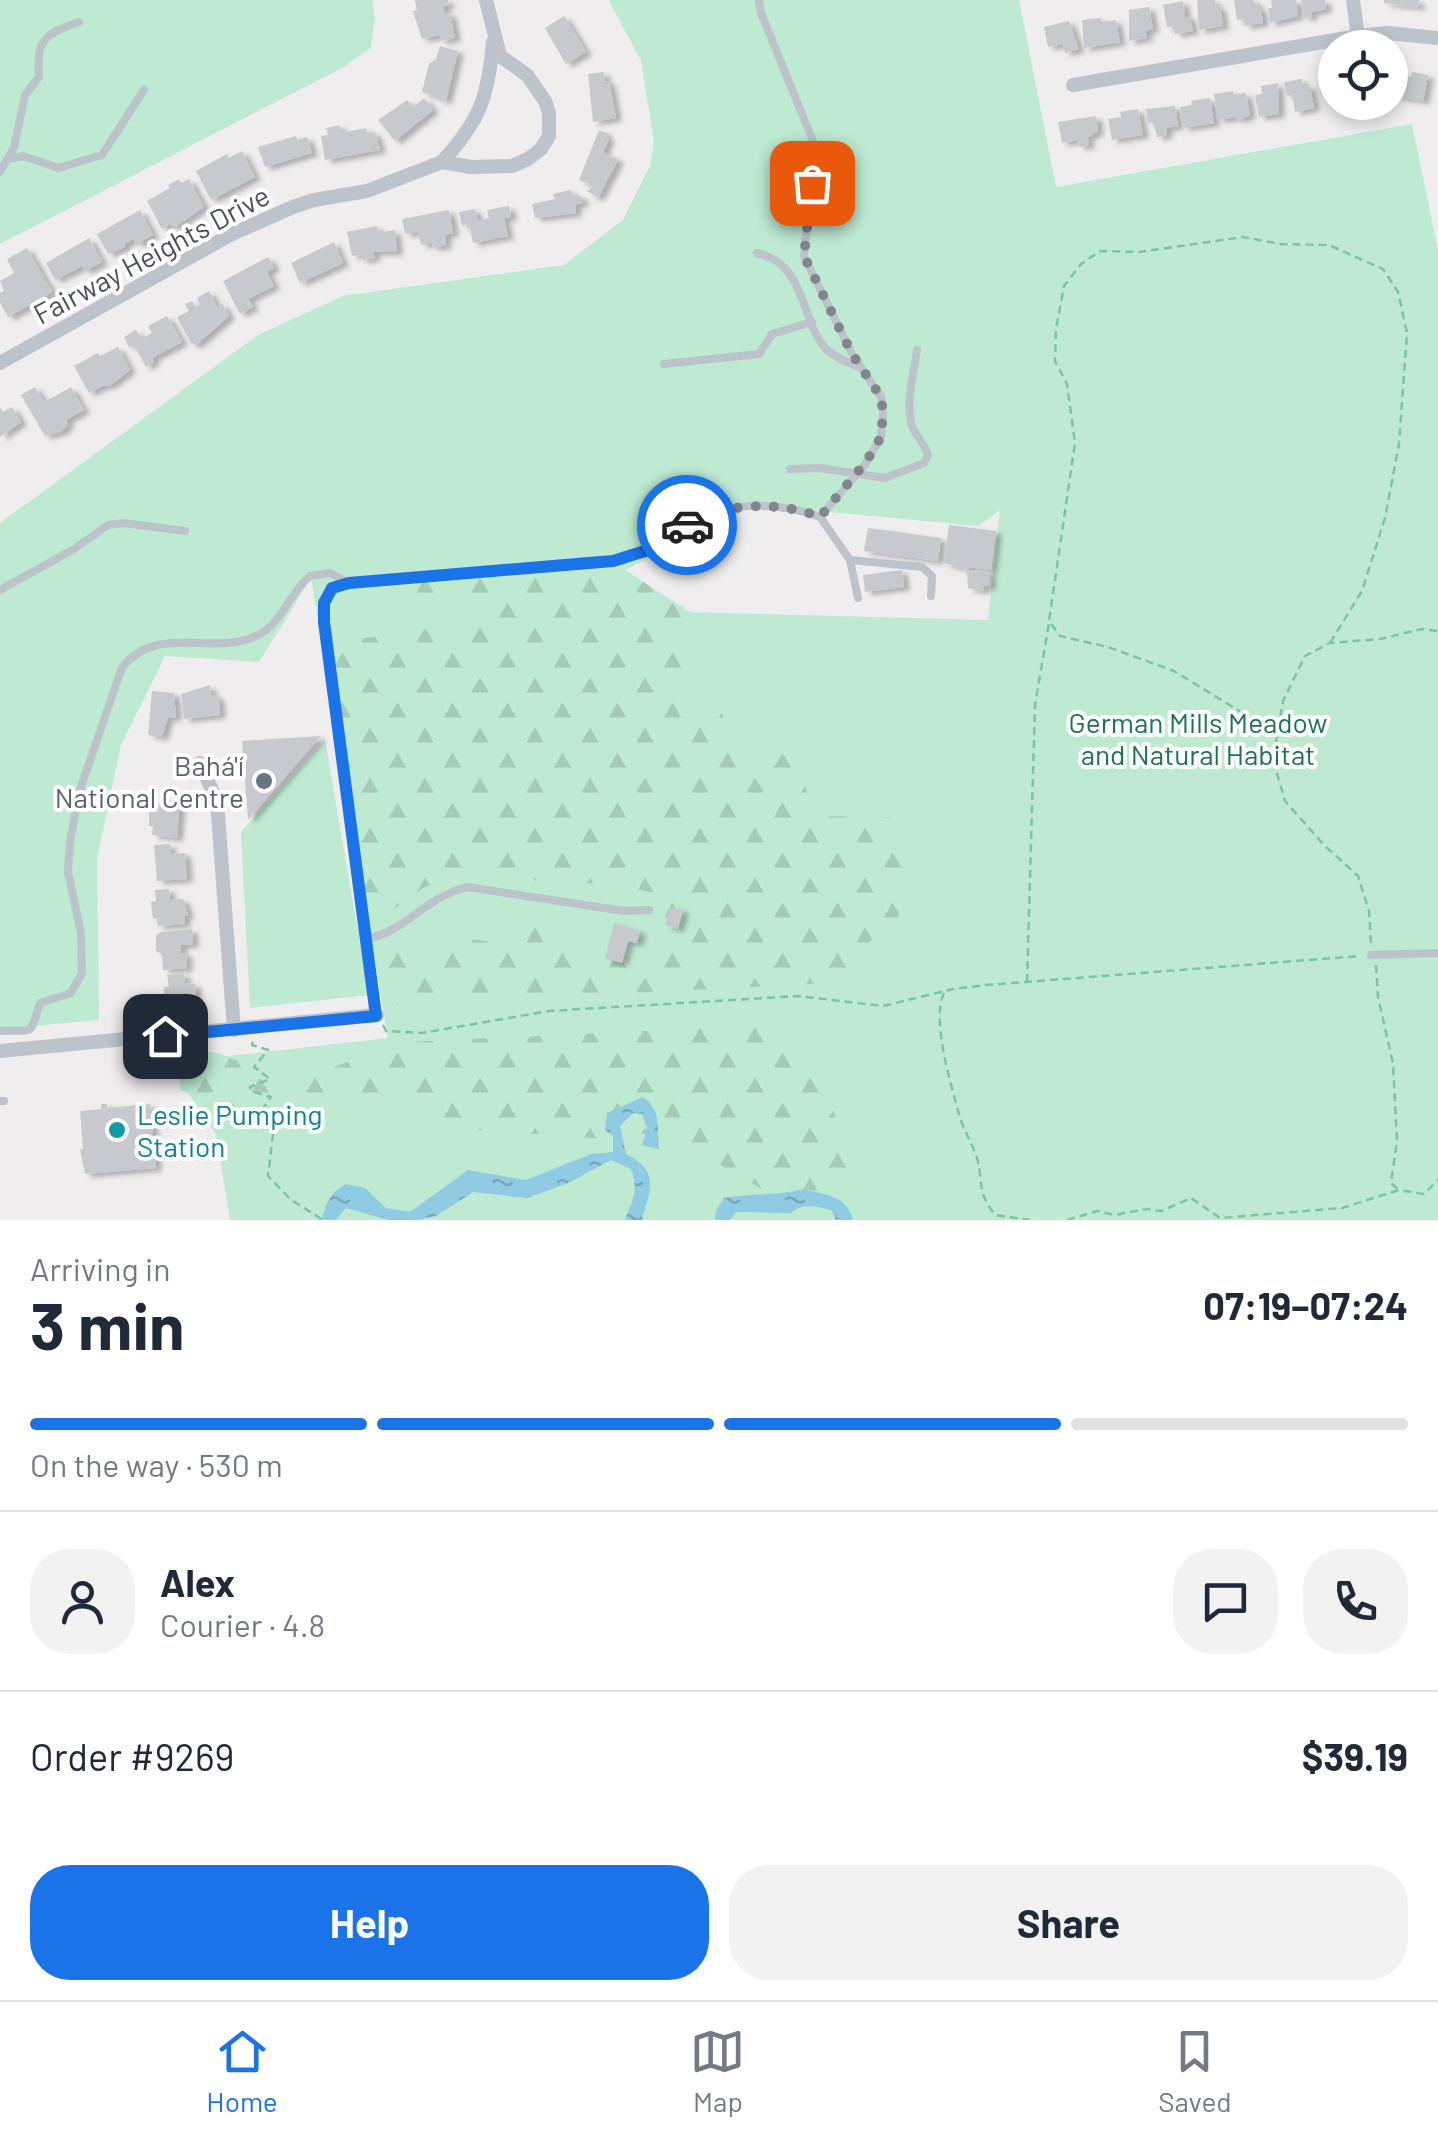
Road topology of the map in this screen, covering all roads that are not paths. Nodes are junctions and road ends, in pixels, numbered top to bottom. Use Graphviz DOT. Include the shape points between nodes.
graph roads {
  1 [pos="486,0"];
  2 [pos="759,0"];
  3 [pos="1352,0"];
  4 [pos="80,22"];
  5 [pos="1357,30"];
  6 [pos="493,36"];
  7 [pos="1408,36"];
  8 [pos="1438,38"];
  9 [pos="1318,43"];
  10 [pos="1073,85"];
  11 [pos="144,90"];
  12 [pos="8,159"];
  13 [pos="442,162"];
  14 [pos="0,172"];
  15 [pos="757,253"];
  16 [pos="812,322"];
  17 [pos="917,350"];
  18 [pos="0,363"];
  19 [pos="664,364"];
  20 [pos="860,366"];
  21 [pos="790,469"];
  22 [pos="857,473"];
  23 [pos="820,517"];
  24 [pos="185,531"];
  25 [pos="850,560"];
  26 [pos="349,583"];
  27 [pos="0,590"];
  28 [pos="931,596"];
  29 [pos="858,598"];
  30 [pos="200,762"];
  31 [pos="649,910"];
  32 [pos="364,939"];
  33 [pos="1438,953"];
  34 [pos="1371,955"];
  35 [pos="376,1016"];
  36 [pos="234,1030"];
  37 [pos="0,1031"];
  38 [pos="0,1050"];
  1 -- 6 [label="street, Fairway Heights Drive"];
  2 -- 20 [label="lane" via="815,146 804,256"];
  3 -- 5 [label="street"];
  4 -- 12 [label="lane" via="57,30 38,50 39,77 25,95"];
  6 -- 13 [label="street, Fairway Heights Drive" via="489,89 467,134"];
  6 -- 13 [label="street, Fairway Heights Drive" via="500,56 527,75 545,101 548,136 541,149 512,166"];
  7 -- 8 [label="street"];
  9 -- 10 [label="street"];
  11 -- 12 [label="lane" via="94,159 58,168 23,156"];
  12 -- 14 [label="lane"];
  13 -- 18 [label="street, Fairway Heights Drive" via="256,223"];
  15 -- 16 [label="lane" via="792,277"];
  16 -- 19 [label="lane" via="772,334 759,354"];
  16 -- 20 [label="lane" via="826,350"];
  17 -- 22 [label="lane" via="910,410 928,455 924,463 886,478"];
  20 -- 22 [label="lane" via="881,397 883,413 881,437"];
  21 -- 22 [label="lane"];
  22 -- 23 [label="lane"];
  23 -- 25 [label="lane"];
  23 -- 26 [label="lane" via="798,508 748,506 703,515 648,550 613,561"];
  24 -- 27 [label="lane" via="108,525"];
  25 -- 28 [label="lane" via="922,567 932,576"];
  25 -- 29 [label="lane"];
  26 -- 32 [label="lane" via="332,588 324,622"];
  26 -- 37 [label="lane" via="330,573 310,576 258,635 149,645 122,667 80,790 70,841 80,982 71,993 40,1003 30,1030"];
  30 -- 36 [label="street" via="217,801"];
  31 -- 32 [label="lane" via="467,887 422,906 385,936"];
  32 -- 35 [label="lane"];
  33 -- 34 [label="lane"];
  35 -- 36 [label="street"];
  36 -- 38 [label="street"];
}
